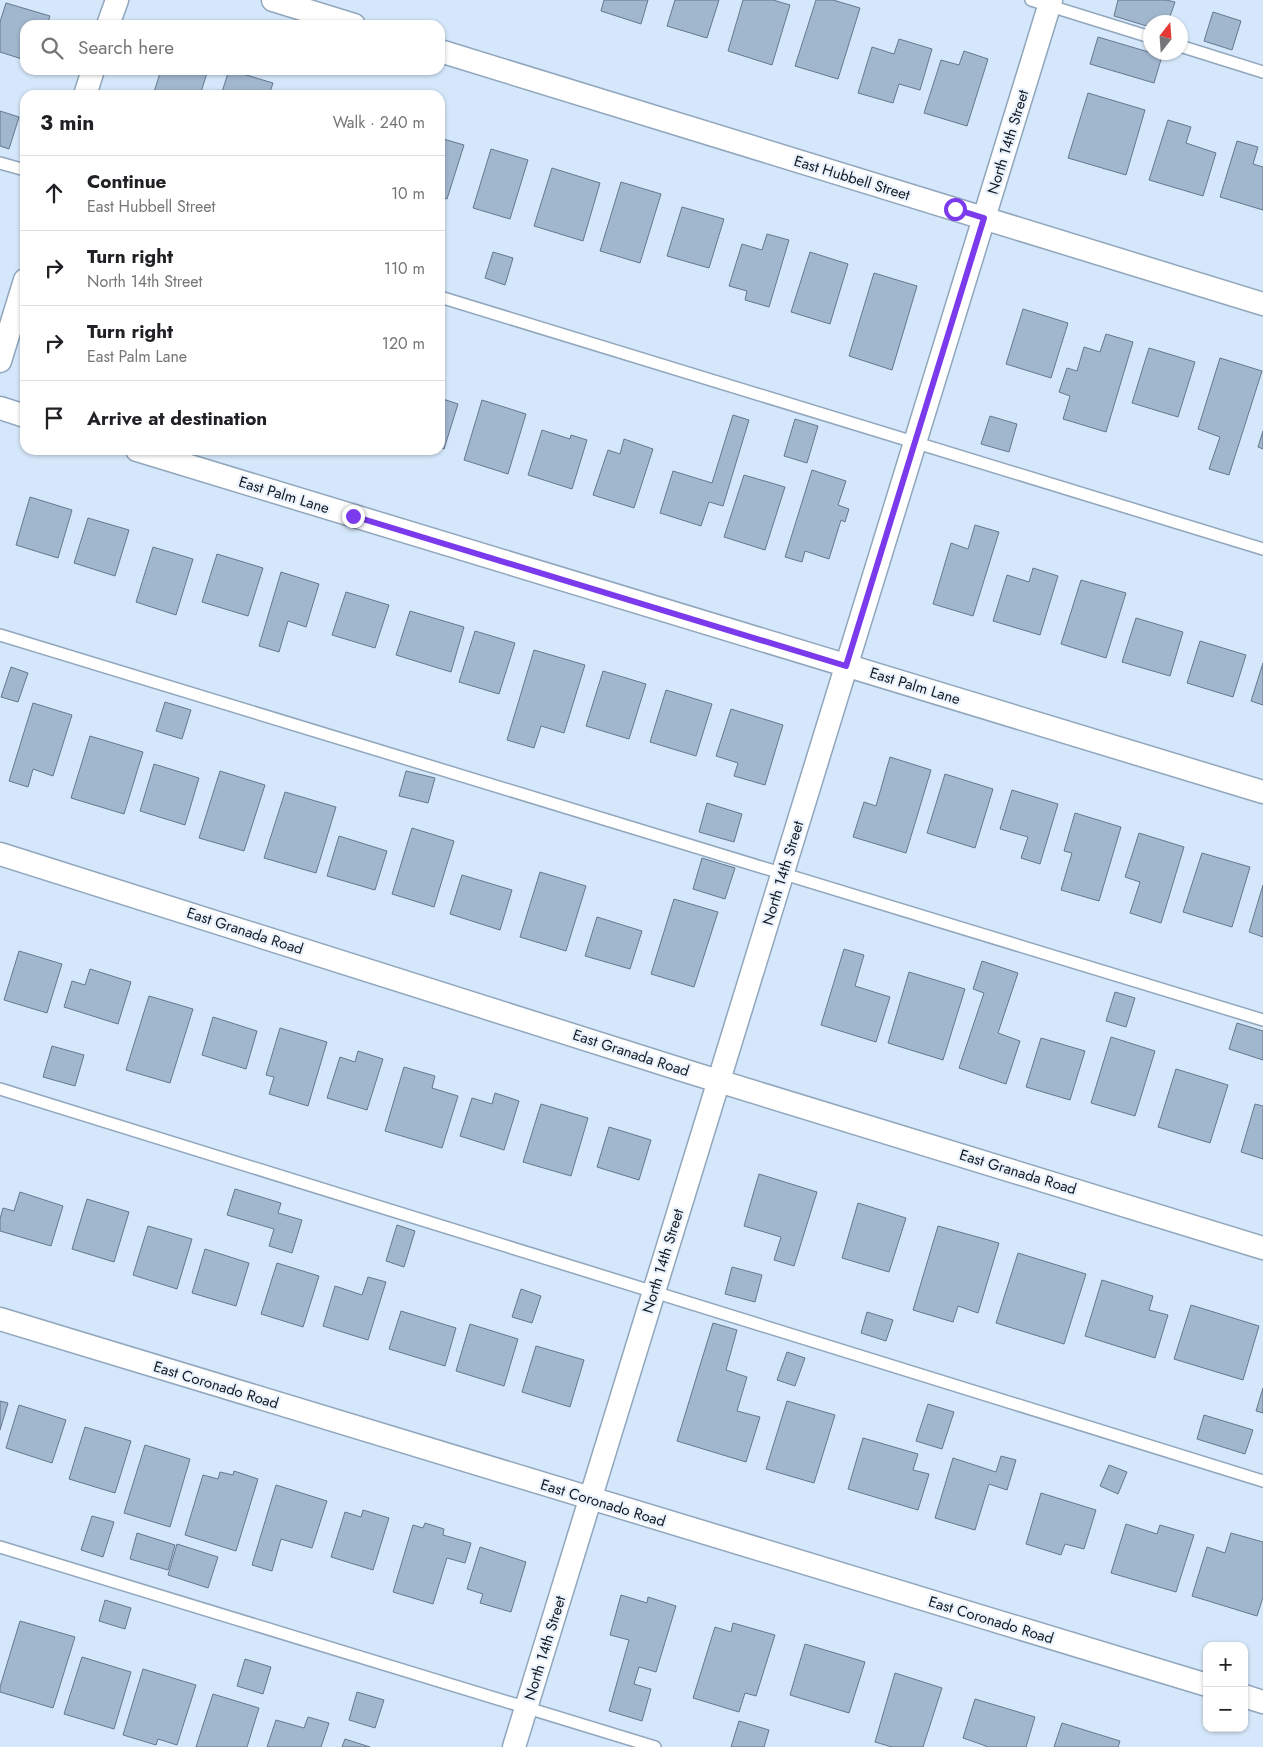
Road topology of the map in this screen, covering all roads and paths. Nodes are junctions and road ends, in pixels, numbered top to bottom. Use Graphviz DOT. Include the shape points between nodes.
graph roads {
  1 [pos="117,0"];
  2 [pos="273,0"];
  3 [pos="1044,2"];
  4 [pos="110,20"];
  5 [pos="338,20"];
  6 [pos="1143,35"];
  7 [pos="1188,49"];
  8 [pos="445,53"];
  9 [pos="1263,72"];
  10 [pos="91,75"];
  11 [pos="87,90"];
  12 [pos="0,163"];
  13 [pos="20,169"];
  14 [pos="984,218"];
  15 [pos="20,296"];
  16 [pos="445,299"];
  17 [pos="1263,304"];
  18 [pos="0,362"];
  19 [pos="0,408"];
  20 [pos="20,414"];
  21 [pos="915,443"];
  22 [pos="153,455"];
  23 [pos="1263,549"];
  24 [pos="0,635"];
  25 [pos="846,666"];
  26 [pos="1263,792"];
  27 [pos="0,854"];
  28 [pos="782,874"];
  29 [pos="1263,1020"];
  30 [pos="719,1081"];
  31 [pos="0,1089"];
  32 [pos="1263,1248"];
  33 [pos="654,1292"];
  34 [pos="0,1319"];
  35 [pos="1263,1481"];
  36 [pos="591,1499"];
  37 [pos="0,1547"];
  38 [pos="1203,1684"];
  39 [pos="1248,1697"];
  40 [pos="1263,1702"];
  41 [pos="526,1708"];
  42 [pos="514,1747"];
  43 [pos="655,1747"];
  1 -- 4 [label="street"];
  2 -- 5 [label="street"];
  3 -- 6 [label="lane"];
  3 -- 14 [label="street, North 14th Street"];
  7 -- 9 [label="lane"];
  8 -- 14 [label="street, East Hubbell Street"];
  10 -- 11 [label="street"];
  12 -- 13 [label="lane"];
  14 -- 17 [label="street, East Hubbell Street"];
  14 -- 21 [label="street, North 14th Street"];
  15 -- 18 [label="street"];
  16 -- 21 [label="lane"];
  19 -- 20 [label="street"];
  21 -- 23 [label="lane"];
  21 -- 25 [label="street, North 14th Street"];
  22 -- 25 [label="street, East Palm Lane"];
  24 -- 28 [label="lane"];
  25 -- 26 [label="street, East Palm Lane"];
  25 -- 28 [label="street, North 14th Street"];
  27 -- 30 [label="street, East Granada Road"];
  28 -- 29 [label="lane"];
  28 -- 30 [label="street, North 14th Street"];
  30 -- 32 [label="street, East Granada Road"];
  30 -- 33 [label="street, North 14th Street"];
  31 -- 33 [label="lane"];
  33 -- 35 [label="lane"];
  33 -- 36 [label="street, North 14th Street"];
  34 -- 36 [label="street, East Coronado Road"];
  36 -- 38 [label="street, East Coronado Road"];
  36 -- 41 [label="street, North 14th Street"];
  37 -- 41 [label="lane"];
  39 -- 40 [label="street"];
  41 -- 42 [label="street, North 14th Street"];
  41 -- 43 [label="lane"];
}
